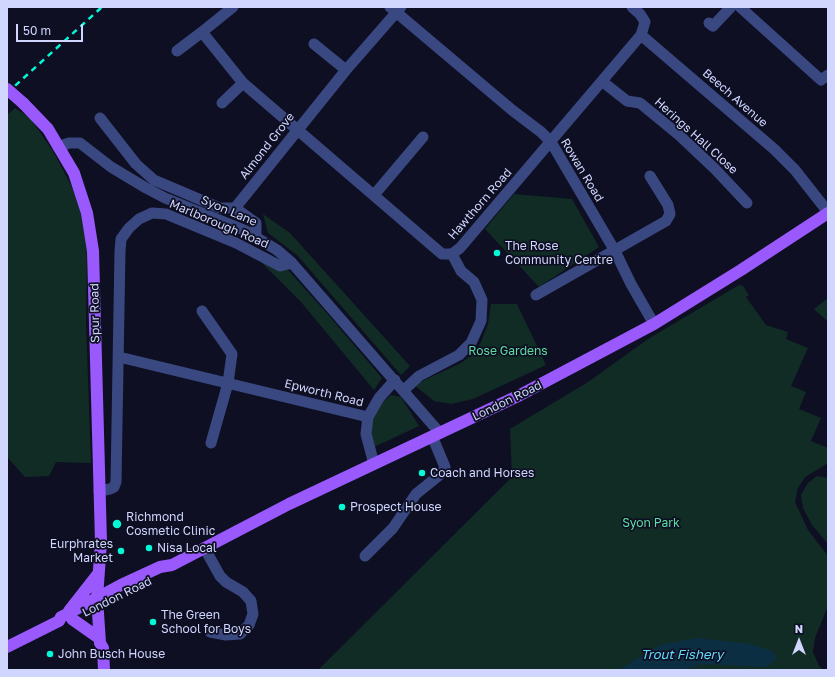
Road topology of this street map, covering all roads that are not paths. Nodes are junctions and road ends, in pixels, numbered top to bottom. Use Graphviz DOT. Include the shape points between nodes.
graph roads {
  1 [pos="233,7"];
  2 [pos="632,7"];
  3 [pos="731,7"];
  4 [pos="740,7"];
  5 [pos="396,9"];
  6 [pos="709,24"];
  7 [pos="202,32"];
  8 [pos="641,35"];
  9 [pos="314,44"];
  10 [pos="177,51"];
  11 [pos="346,70"];
  12 [pos="828,75"];
  13 [pos="603,82"];
  14 [pos="243,84"];
  15 [pos="7,89"];
  16 [pos="222,103"];
  17 [pos="100,118"];
  18 [pos="297,129"];
  19 [pos="423,137"];
  20 [pos="551,142"];
  21 [pos="58,147"];
  22 [pos="650,176"];
  23 [pos="374,195"];
  24 [pos="747,203"];
  25 [pos="235,208"];
  26 [pos="828,212"];
  27 [pos="256,237"];
  28 [pos="615,250"];
  29 [pos="452,254"];
  30 [pos="292,263"];
  31 [pos="536,295"];
  32 [pos="202,311"];
  33 [pos="654,324"];
  34 [pos="119,357"];
  35 [pos="395,380"];
  36 [pos="228,382"];
  37 [pos="404,390"];
  38 [pos="368,417"];
  39 [pos="436,434"];
  40 [pos="211,443"];
  41 [pos="374,464"];
  42 [pos="99,490"];
  43 [pos="205,549"];
  44 [pos="365,556"];
  45 [pos="99,569"];
  46 [pos="102,601"];
  47 [pos="66,618"];
  48 [pos="210,632"];
  49 [pos="101,643"];
  50 [pos="7,647"];
  51 [pos="104,670"];
  1 -- 7 [label="street"];
  2 -- 8 [label="street" via="645,22"];
  3 -- 6 [label="street" via="712,26"];
  4 -- 12 [label="street" via="821,80"];
  5 -- 11 [label="street, Almond Grove"];
  5 -- 20 [label="street, Rowan Road"];
  7 -- 10 [label="street"];
  7 -- 14 [label="street, Hawthorn Road"];
  8 -- 13 [label="street, Hawthorn Road"];
  8 -- 26 [label="street, Beech Avenue" via="774,149 795,170"];
  9 -- 11 [label="street"];
  11 -- 18 [label="street, Almond Grove"];
  13 -- 20 [label="street, Hawthorn Road"];
  13 -- 24 [label="street, Herings Hall Close" via="627,101 640,103 679,135"];
  14 -- 16 [label="street"];
  14 -- 18 [label="street, Hawthorn Road"];
  15 -- 21 [label="main road, Spur Road, bridge" via="48,129"];
  17 -- 25 [label="street" via="136,164 154,180 220,208"];
  18 -- 23 [label="street, Hawthorn Road"];
  18 -- 25 [label="street, Almond Grove"];
  19 -- 23 [label="street"];
  20 -- 28 [label="street, Rowan Road"];
  20 -- 29 [label="street, Hawthorn Road" via="460,248"];
  21 -- 27 [label="street, Syon Lane" via="80,143 111,167 152,192"];
  21 -- 42 [label="main road, Spur Road" via="74,173 87,213 93,251"];
  22 -- 28 [label="street" via="668,205 670,214 666,221"];
  23 -- 29 [label="street, Hawthorn Road" via="442,254"];
  25 -- 27 [label="street" via="256,223"];
  26 -- 33 [label="main road, London Road"];
  27 -- 30 [label="street, Syon Lane"];
  28 -- 31 [label="street"];
  28 -- 33 [label="street, Rowan Road"];
  29 -- 37 [label="street" via="461,271 474,282 480,294 481,321 471,343 459,355 419,376"];
  30 -- 34 [label="street, Marlborough Road" via="280,266 236,243 166,214 152,213 139,219 121,239"];
  30 -- 35 [label="street, Syon Lane"];
  32 -- 36 [label="street" via="232,354"];
  33 -- 39 [label="main road, London Road" via="520,395"];
  34 -- 36 [label="street, Epworth Road"];
  34 -- 42 [label="street, Marlborough Road" via="116,482 110,489"];
  35 -- 37 [label="street, Syon Lane"];
  35 -- 38 [label="street" via="379,398"];
  36 -- 38 [label="street, Epworth Road"];
  36 -- 40 [label="street"];
  37 -- 39 [label="street, Syon Lane"];
  38 -- 41 [label="street, Epworth Road" via="366,434"];
  39 -- 41 [label="main road, London Road"];
  39 -- 44 [label="street, Syon Lane" via="445,467 442,473 416,494"];
  41 -- 43 [label="main road, London Road" via="289,504"];
  42 -- 45 [label="main road, Spur Road"];
  43 -- 46 [label="main road, London Road" via="172,565 160,567"];
  43 -- 48 [label="street" via="220,576 244,592 252,601 253,614 249,625 240,634"];
  45 -- 46 [label="main road, Spur Road"];
  45 -- 47 [label="main road"];
  46 -- 47 [label="main road, London Road"];
  46 -- 49 [label="main road, Spur Road"];
  47 -- 49 [label="main road"];
  47 -- 50 [label="main road, London Road"];
  49 -- 51 [label="main road, Spur Road"];
}
